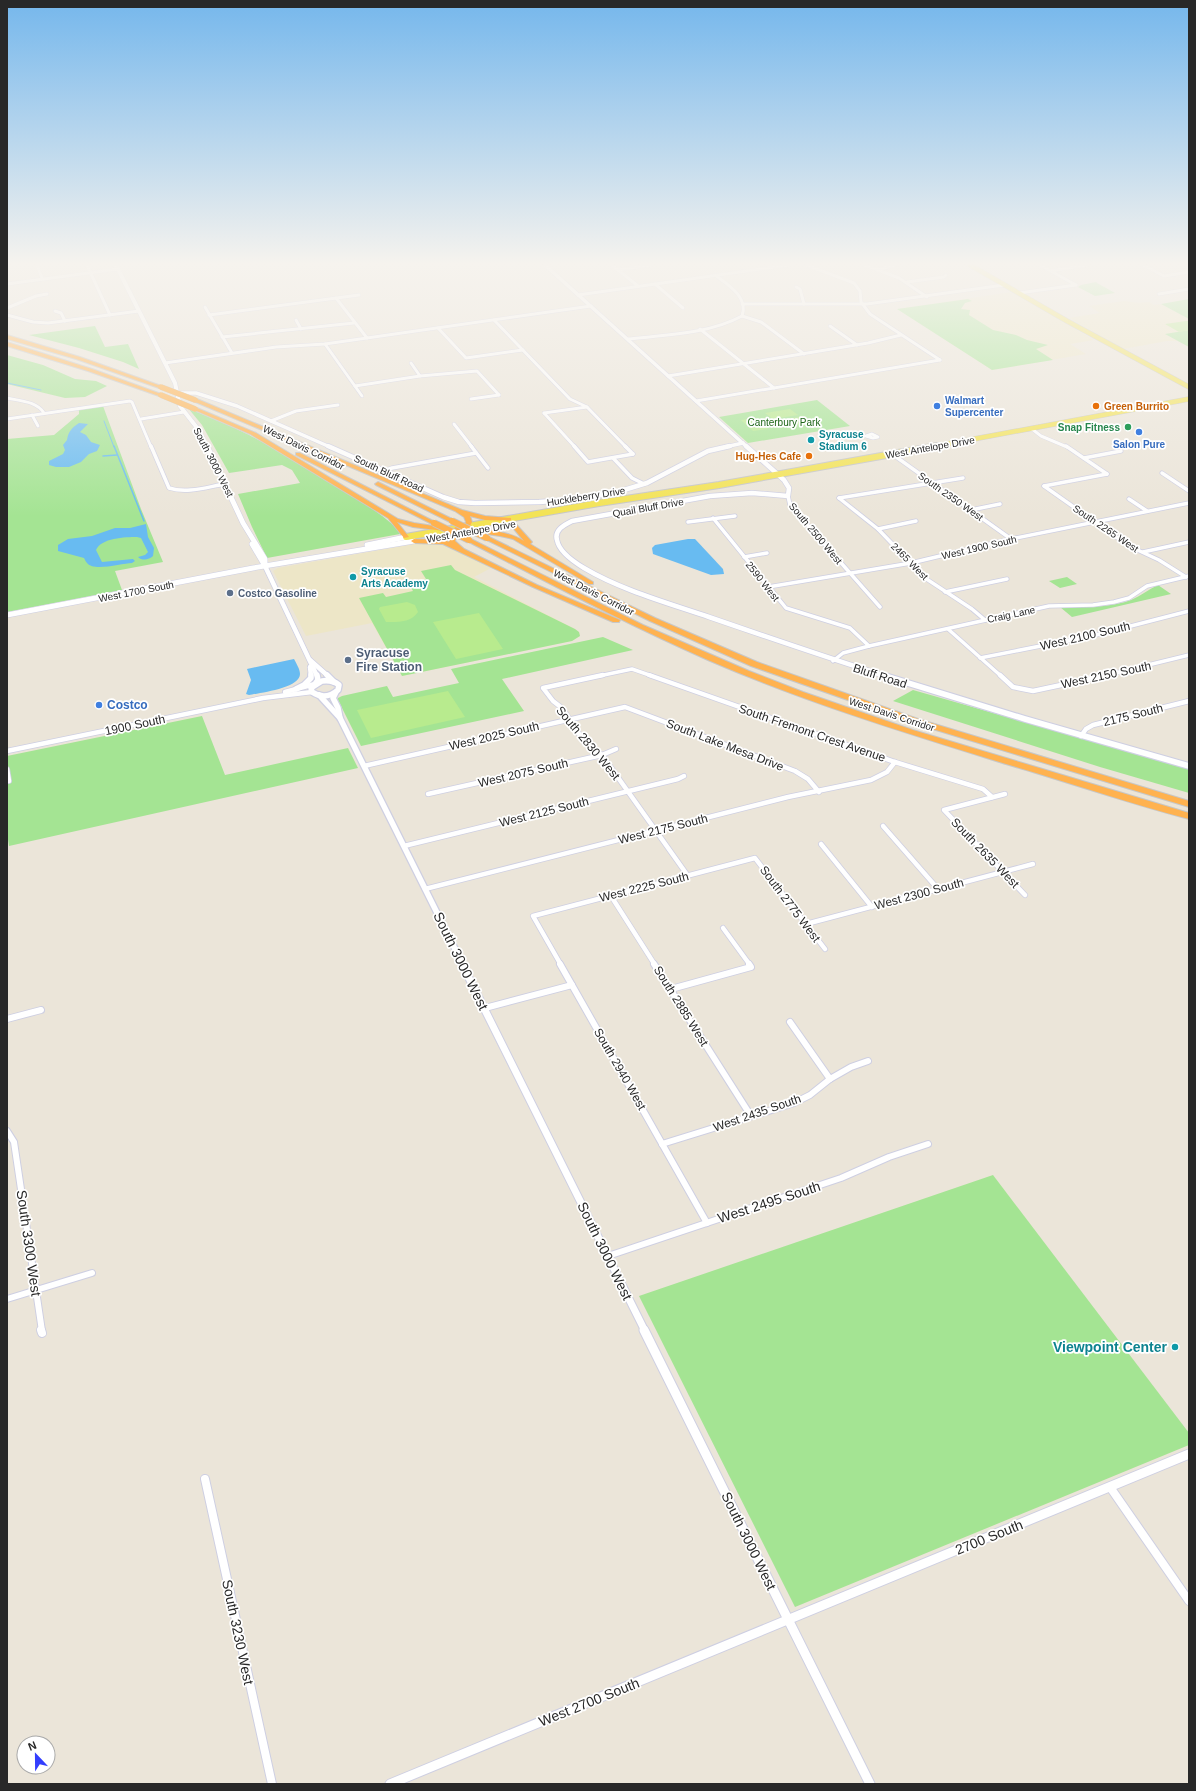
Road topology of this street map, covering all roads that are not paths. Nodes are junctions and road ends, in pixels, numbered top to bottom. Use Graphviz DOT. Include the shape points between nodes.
graph roads {
  1 [pos="22,349"];
  2 [pos="46,349"];
  3 [pos="158,349"];
  4 [pos="229,349"];
  5 [pos="264,349"];
  6 [pos="328,349"];
  7 [pos="457,349"];
  8 [pos="638,349"];
  9 [pos="724,349"];
  10 [pos="797,349"];
  11 [pos="836,349"];
  12 [pos="922,349"];
  13 [pos="1117,349"];
  14 [pos="523,350"];
  15 [pos="232,353"];
  16 [pos="1125,353"];
  17 [pos="804,354"];
  18 [pos="165,363"];
  19 [pos="411,363"];
  20 [pos="743,364"];
  21 [pos="420,376"];
  22 [pos="668,376"];
  23 [pos="355,386"];
  24 [pos="1189,387"];
  25 [pos="774,388"];
  26 [pos="1189,392"];
  27 [pos="177,393"];
  28 [pos="362,396"];
  29 [pos="7,398"];
  30 [pos="471,399"];
  31 [pos="1189,399"];
  32 [pos="696,401"];
  33 [pos="338,405"];
  34 [pos="587,407"];
  35 [pos="184,412"];
  36 [pos="44,413"];
  37 [pos="32,415"];
  38 [pos="7,419"];
  39 [pos="141,419"];
  40 [pos="271,421"];
  41 [pos="454,424"];
  42 [pos="38,426"];
  43 [pos="263,428"];
  44 [pos="1032,429"];
  45 [pos="250,432"];
  46 [pos="743,443"];
  47 [pos="1121,451"];
  48 [pos="476,453"];
  49 [pos="892,454"];
  50 [pos="613,458"];
  51 [pos="1084,458"];
  52 [pos="488,468"];
  53 [pos="384,471"];
  54 [pos="1162,472"];
  55 [pos="778,474"];
  56 [pos="964,478"];
  57 [pos="935,483"];
  58 [pos="225,484"];
  59 [pos="644,484"];
  60 [pos="1189,491"];
  61 [pos="788,496"];
  62 [pos="443,497"];
  63 [pos="1129,499"];
  64 [pos="1189,503"];
  65 [pos="1000,504"];
  66 [pos="457,510"];
  67 [pos="971,510"];
  68 [pos="1147,511"];
  69 [pos="385,514"];
  70 [pos="735,516"];
  71 [pos="712,518"];
  72 [pos="511,521"];
  73 [pos="916,521"];
  74 [pos="688,522"];
  75 [pos="1095,522"];
  76 [pos="878,529"];
  77 [pos="460,530"];
  78 [pos="406,537"];
  79 [pos="1011,539"];
  80 [pos="414,541"];
  81 [pos="1189,542"];
  82 [pos="461,550"];
  83 [pos="1143,552"];
  84 [pos="766,553"];
  85 [pos="318,557"];
  86 [pos="547,557"];
  87 [pos="744,557"];
  88 [pos="911,563"];
  89 [pos="265,566"];
  90 [pos="579,566"];
  91 [pos="849,573"];
  92 [pos="1188,577"];
  93 [pos="1007,579"];
  94 [pos="768,587"];
  95 [pos="945,592"];
  96 [pos="880,607"];
  97 [pos="1189,611"];
  98 [pos="7,615"];
  99 [pos="985,620"];
  100 [pos="948,629"];
  101 [pos="869,646"];
  102 [pos="1188,655"];
  103 [pos="737,657"];
  104 [pos="980,658"];
  105 [pos="833,661"];
  106 [pos="310,662"];
  107 [pos="721,662"];
  108 [pos="632,669"];
  109 [pos="334,682"];
  110 [pos="315,684"];
  111 [pos="296,689"];
  112 [pos="312,692"];
  113 [pos="336,692"];
  114 [pos="319,695"];
  115 [pos="263,698"];
  116 [pos="1189,701"];
  117 [pos="625,707"];
  118 [pos="340,718"];
  119 [pos="569,719"];
  120 [pos="1081,736"];
  121 [pos="616,749"];
  122 [pos="7,751"];
  123 [pos="602,755"];
  124 [pos="896,762"];
  125 [pos="364,766"];
  126 [pos="1189,766"];
  127 [pos="7,769"];
  128 [pos="684,776"];
  129 [pos="8,781"];
  130 [pos="628,792"];
  131 [pos="819,792"];
  132 [pos="428,794"];
  133 [pos="1005,794"];
  134 [pos="992,797"];
  135 [pos="1189,804"];
  136 [pos="1189,816"];
  137 [pos="883,826"];
  138 [pos="656,831"];
  139 [pos="820,844"];
  140 [pos="404,846"];
  141 [pos="755,858"];
  142 [pos="1033,864"];
  143 [pos="1003,872"];
  144 [pos="688,876"];
  145 [pos="425,889"];
  146 [pos="938,889"];
  147 [pos="1025,895"];
  148 [pos="612,896"];
  149 [pos="872,907"];
  150 [pos="533,916"];
  151 [pos="806,924"];
  152 [pos="723,928"];
  153 [pos="825,950"];
  154 [pos="572,985"];
  155 [pos="671,989"];
  156 [pos="485,1008"];
  157 [pos="41,1010"];
  158 [pos="7,1019"];
  159 [pos="790,1022"];
  160 [pos="868,1061"];
  161 [pos="830,1079"];
  162 [pos="751,1116"];
  163 [pos="7,1131"];
  164 [pos="662,1144"];
  165 [pos="928,1144"];
  166 [pos="707,1222"];
  167 [pos="608,1256"];
  168 [pos="92,1273"];
  169 [pos="35,1290"];
  170 [pos="7,1299"];
  171 [pos="42,1333"];
  172 [pos="1189,1454"];
  173 [pos="205,1479"];
  174 [pos="1110,1487"];
  175 [pos="1189,1601"];
  176 [pos="789,1620"];
  177 [pos="272,1784"];
  178 [pos="390,1784"];
  179 [pos="870,1784"];
  1 -- 45 [label="highway, West Davis Corridor, bridge" via="161,395"];
  2 -- 43 [label="highway, West Davis Corridor, bridge" via="161,387"];
  3 -- 18 [label="main road, South 3000 West"];
  4 -- 15 [label="street"];
  5 -- 15 [label="street"];
  6 -- 23 [label="street"];
  7 -- 14 [label="street" via="466,358"];
  8 -- 22 [label="street, South 2500 West"];
  9 -- 20 [label="street"];
  10 -- 17 [label="street"];
  11 -- 17 [label="street"];
  12 -- 25 [label="street" via="940,360"];
  13 -- 16 [label="main road"];
  14 -- 34 [label="street" via="570,399"];
  15 -- 18 [label="street"];
  16 -- 24 [label="main road"];
  16 -- 26 [label="main road" via="1131,359"];
  17 -- 20 [label="street"];
  18 -- 27 [label="main road, South 3000 West"];
  19 -- 21 [label="street"];
  20 -- 22 [label="street"];
  20 -- 25 [label="street"];
  21 -- 23 [label="street"];
  21 -- 30 [label="street" via="477,371 499,395"];
  22 -- 32 [label="street, South 2500 West"];
  23 -- 28 [label="street"];
  25 -- 32 [label="street"];
  27 -- 35 [label="main road, South 3000 West"];
  27 -- 40 [label="street, South Bluff Road" via="198,393"];
  29 -- 36 [label="street" via="41,407"];
  31 -- 44 [label="main road, West Antelope Drive"];
  32 -- 46 [label="street, South 2500 West"];
  33 -- 40 [label="street" via="296,411"];
  34 -- 50 [label="street" via="634,454"];
  34 -- 50 [label="street" via="544,413 588,462"];
  35 -- 39 [label="street"];
  35 -- 58 [label="main road, South 3000 West" via="198,428"];
  36 -- 37 [label="street"];
  36 -- 39 [label="street" via="129,400"];
  37 -- 38 [label="street"];
  37 -- 42 [label="street"];
  39 -- 58 [label="street" via="169,488 182,490"];
  40 -- 53 [label="street, South Bluff Road"];
  41 -- 48 [label="street"];
  43 -- 66 [label="highway"];
  43 -- 103 [label="highway, West Davis Corridor, bridge" via="637,613"];
  44 -- 49 [label="main road, West Antelope Drive"];
  44 -- 51 [label="street"];
  45 -- 69 [label="highway"];
  45 -- 107 [label="highway, West Davis Corridor, bridge" via="641,627"];
  46 -- 55 [label="street, South 2500 West"];
  46 -- 59 [label="street, Huckleberry Drive" via="704,452"];
  47 -- 51 [label="street"];
  48 -- 52 [label="street"];
  48 -- 53 [label="street"];
  49 -- 55 [label="main road, West Antelope Drive"];
  49 -- 57 [label="street, South 2350 West"];
  50 -- 59 [label="street" via="632,478"];
  51 -- 75 [label="street, South 2265 West" via="1107,474 1044,486"];
  53 -- 62 [label="street, South Bluff Road"];
  54 -- 60 [label="street"];
  55 -- 61 [label="street, South 2500 West" via="788,485"];
  55 -- 72 [label="main road, West Antelope Drive"];
  56 -- 57 [label="street"];
  57 -- 67 [label="street, South 2350 West"];
  57 -- 76 [label="street, 2465 West" via="839,498"];
  58 -- 89 [label="main road, South 3000 West" via="259,560"];
  59 -- 62 [label="street, Huckleberry Drive" via="614,493 547,502 475,503"];
  61 -- 90 [label="street, Quail Bluff Drive" via="752,493 710,496 572,521 559,528 555,537 568,556"];
  61 -- 91 [label="street, South 2500 West" via="790,505"];
  63 -- 68 [label="street"];
  64 -- 68 [label="street, West 1900 South"];
  65 -- 67 [label="street"];
  66 -- 72 [label="highway" via="485,518"];
  66 -- 77 [label="highway" via="469,517 469,522"];
  67 -- 79 [label="street, South 2350 West"];
  68 -- 75 [label="street, West 1900 South"];
  69 -- 77 [label="highway" via="407,524"];
  69 -- 78 [label="highway"];
  70 -- 71 [label="street"];
  71 -- 74 [label="street"];
  71 -- 87 [label="street, 2590 West"];
  72 -- 77 [label="main road, West Antelope Drive"];
  72 -- 86 [label="highway" via="527,540"];
  73 -- 76 [label="street"];
  75 -- 79 [label="street, West 1900 South"];
  75 -- 83 [label="street, South 2265 West" via="1129,546"];
  76 -- 88 [label="street, 2465 West"];
  77 -- 78 [label="main road, West Antelope Drive"];
  77 -- 80 [label="main road, West Antelope Drive"];
  77 -- 82 [label="highway" via="452,539 452,543"];
  77 -- 86 [label="highway" via="515,538"];
  78 -- 85 [label="main road, West Antelope Drive"];
  79 -- 88 [label="street, West 1900 South"];
  80 -- 82 [label="highway" via="441,542"];
  80 -- 85 [label="main road, West Antelope Drive"];
  81 -- 83 [label="street"];
  82 -- 107 [label="highway" via="562,598"];
  83 -- 92 [label="street, South 2265 West"];
  84 -- 87 [label="street"];
  85 -- 89 [label="main road, West Antelope Drive"];
  86 -- 103 [label="highway" via="582,578"];
  87 -- 94 [label="street, 2590 West"];
  88 -- 91 [label="street, West 1900 South"];
  88 -- 95 [label="street, 2465 West" via="925,578"];
  89 -- 98 [label="main road, West 1700 South"];
  89 -- 106 [label="street, South 3000 West"];
  90 -- 105 [label="street, Bluff Road" via="640,593"];
  91 -- 94 [label="street, West 1900 South"];
  91 -- 96 [label="street, South 2500 West"];
  92 -- 99 [label="street, Craig Lane" via="1148,586 1129,598 1114,602 1050,606"];
  93 -- 95 [label="street"];
  94 -- 101 [label="street, 2590 West" via="786,608 850,628"];
  95 -- 99 [label="street, 2465 West"];
  97 -- 104 [label="street, West 2100 South" via="1096,635"];
  99 -- 100 [label="street, Craig Lane"];
  100 -- 101 [label="street, Craig Lane"];
  100 -- 104 [label="street"];
  101 -- 105 [label="street, Craig Lane" via="843,653"];
  102 -- 104 [label="street, West 2150 South" via="1137,669 1033,691 1013,687"];
  103 -- 135 [label="highway, West Davis Corridor" via="825,691 924,724"];
  105 -- 120 [label="street, Bluff Road"];
  106 -- 109 [label="street, South 3000 West"];
  106 -- 110 [label="street, South 3000 West" via="318,680"];
  106 -- 111 [label="street" via="311,678 304,686"];
  107 -- 136 [label="highway, West Davis Corridor" via="858,714"];
  108 -- 119 [label="street, South 2830 West" via="543,688"];
  108 -- 124 [label="street, South Fremont Crest Avenue"];
  109 -- 110 [label="street" via="322,681"];
  109 -- 113 [label="street, South 3000 West" via="339,685"];
  110 -- 111 [label="street"];
  110 -- 112 [label="street" via="311,688"];
  111 -- 115 [label="street"];
  112 -- 114 [label="street"];
  112 -- 115 [label="street"];
  113 -- 114 [label="street"];
  113 -- 118 [label="street, South 3000 West" via="333,698"];
  114 -- 118 [label="street, South 3000 West"];
  115 -- 122 [label="street, 1900 South"];
  116 -- 120 [label="street, 2175 South" via="1093,725"];
  117 -- 119 [label="street, West 2025 South"];
  117 -- 131 [label="street, South Lake Mesa Drive" via="795,771 808,779"];
  118 -- 125 [label="street, South 3000 West"];
  119 -- 123 [label="street, South 2830 West" via="585,743"];
  119 -- 125 [label="street, West 2025 South"];
  120 -- 126 [label="street, Bluff Road"];
  121 -- 123 [label="street, West 2075 South"];
  123 -- 130 [label="street, South 2830 West"];
  123 -- 132 [label="street, West 2075 South"];
  124 -- 131 [label="street, West 2175 South" via="886,772 871,780"];
  124 -- 134 [label="street, South Fremont Crest Avenue" via="983,789"];
  125 -- 140 [label="street, South 3000 West"];
  127 -- 129 [label="street"];
  128 -- 130 [label="street, West 2125 South"];
  130 -- 138 [label="street, South 2830 West"];
  130 -- 140 [label="street, West 2125 South"];
  131 -- 138 [label="street, West 2175 South"];
  133 -- 134 [label="street"];
  134 -- 143 [label="street, South 2635 West" via="944,810"];
  137 -- 146 [label="street"];
  138 -- 144 [label="street, South 2830 West"];
  138 -- 145 [label="street, West 2175 South"];
  139 -- 149 [label="street"];
  140 -- 145 [label="street, South 3000 West"];
  141 -- 144 [label="street, West 2225 South"];
  141 -- 151 [label="street, South 2775 West"];
  142 -- 143 [label="street, West 2300 South"];
  143 -- 146 [label="street, West 2300 South"];
  143 -- 147 [label="street, South 2635 West"];
  144 -- 148 [label="street, West 2225 South"];
  145 -- 156 [label="street, South 3000 West"];
  146 -- 149 [label="street, West 2300 South"];
  148 -- 150 [label="street, West 2225 South"];
  148 -- 155 [label="street, South 2885 West"];
  149 -- 151 [label="street, West 2300 South"];
  150 -- 154 [label="street, South 2940 West"];
  151 -- 153 [label="street, South 2775 West"];
  152 -- 155 [label="street" via="751,967"];
  154 -- 156 [label="street"];
  154 -- 164 [label="street, South 2940 West"];
  155 -- 162 [label="street, South 2885 West"];
  156 -- 167 [label="street, South 3000 West"];
  157 -- 158 [label="street"];
  159 -- 161 [label="street"];
  160 -- 161 [label="street, West 2435 South"];
  161 -- 162 [label="street, West 2435 South" via="810,1095"];
  162 -- 164 [label="street, West 2435 South"];
  163 -- 169 [label="street, South 3300 West" via="14,1142"];
  164 -- 166 [label="street, South 2940 West"];
  165 -- 166 [label="street, West 2495 South" via="889,1157 841,1178"];
  166 -- 167 [label="street, West 2495 South"];
  167 -- 176 [label="street, South 3000 West"];
  168 -- 169 [label="street"];
  169 -- 170 [label="street"];
  169 -- 171 [label="street, South 3300 West"];
  172 -- 174 [label="street, 2700 South"];
  173 -- 177 [label="street, South 3230 West"];
  174 -- 175 [label="street"];
  174 -- 176 [label="street, 2700 South"];
  176 -- 178 [label="street, West 2700 South"];
  176 -- 179 [label="street, South 3000 West"];
}
